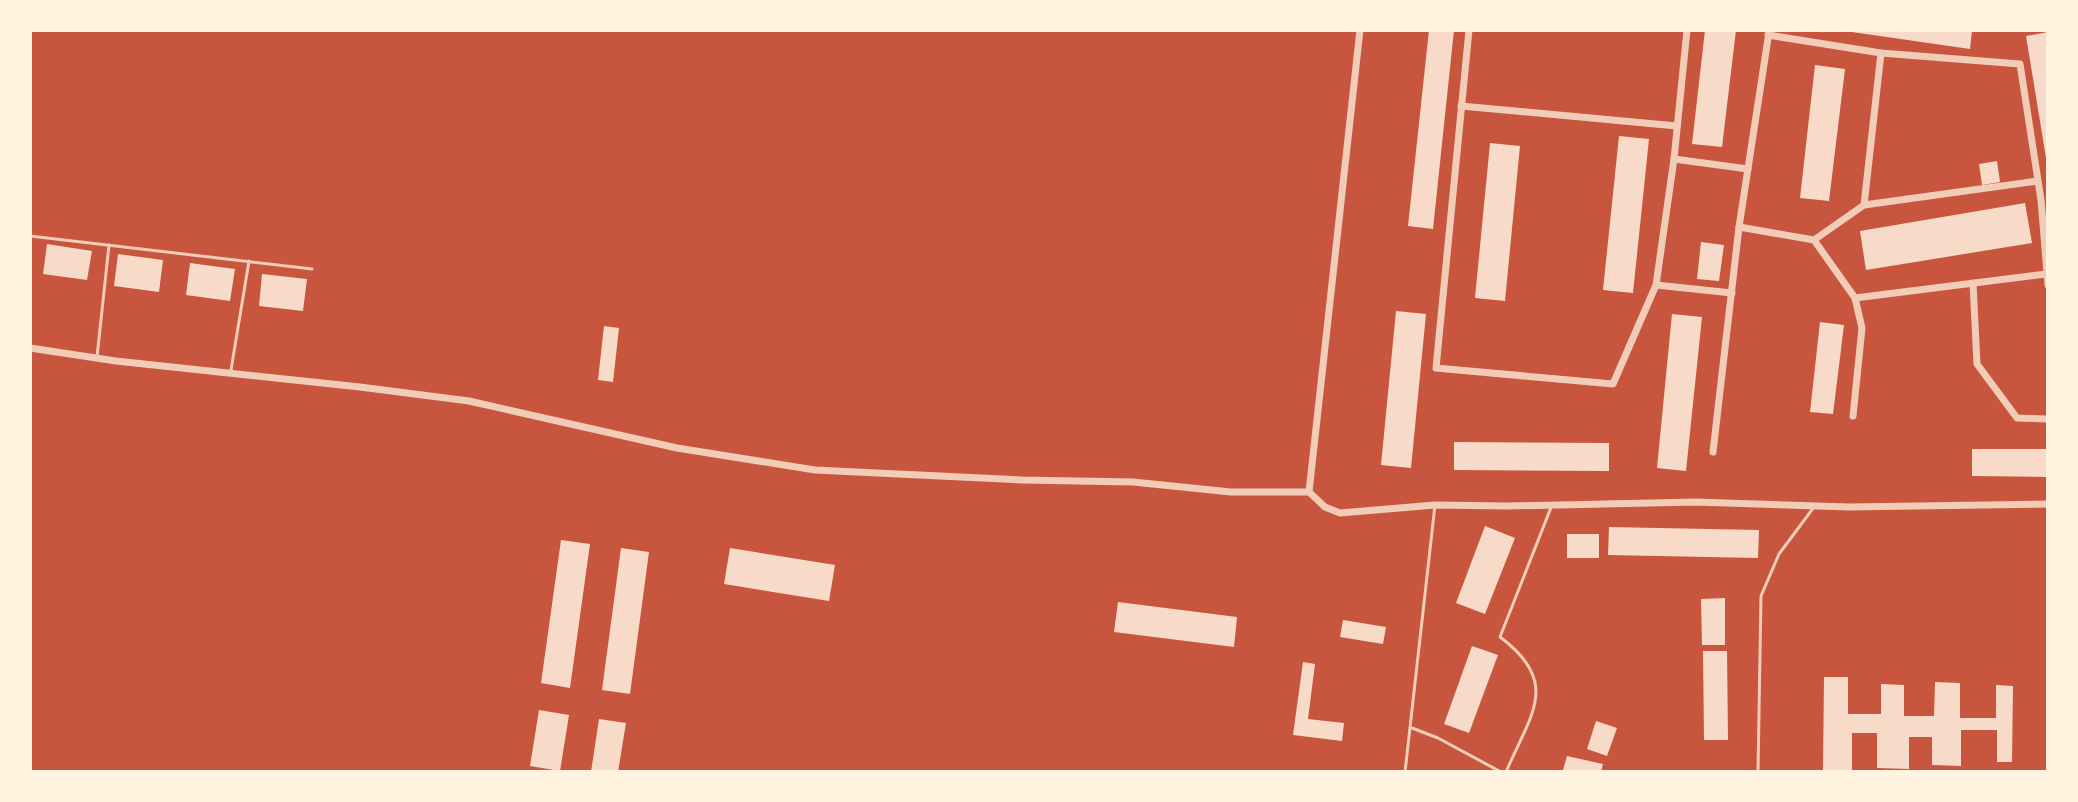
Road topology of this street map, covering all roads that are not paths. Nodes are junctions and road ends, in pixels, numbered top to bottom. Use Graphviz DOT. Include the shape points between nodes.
graph roads {
  1 [pos="1360,30"];
  2 [pos="1469,30"];
  3 [pos="1687,30"];
  4 [pos="1768,32"];
  5 [pos="1881,53"];
  6 [pos="1461,106"];
  7 [pos="1677,126"];
  8 [pos="1674,159"];
  9 [pos="1748,169"];
  10 [pos="2038,181"];
  11 [pos="1864,205"];
  12 [pos="1739,227"];
  13 [pos="30,236"];
  14 [pos="1814,240"];
  15 [pos="109,245"];
  16 [pos="249,261"];
  17 [pos="312,269"];
  18 [pos="2046,274"];
  19 [pos="1973,283"];
  20 [pos="1656,285"];
  21 [pos="2048,285"];
  22 [pos="1732,293"];
  23 [pos="1855,298"];
  24 [pos="30,348"];
  25 [pos="97,359"];
  26 [pos="231,374"];
  27 [pos="1853,416"];
  28 [pos="2048,419"];
  29 [pos="1713,452"];
  30 [pos="1309,492"];
  31 [pos="2048,504"];
  32 [pos="1435,505"];
  33 [pos="1552,505"];
  34 [pos="1815,506"];
  35 [pos="1410,727"];
  36 [pos="1405,772"];
  37 [pos="1504,772"];
  38 [pos="1758,772"];
  1 -- 30 [label="street"];
  2 -- 6 [label="street"];
  3 -- 7 [label="street"];
  4 -- 5 [label="street"];
  4 -- 9 [label="street"];
  5 -- 10 [label="street" via="2020,64"];
  5 -- 11 [label="street"];
  6 -- 7 [label="street"];
  6 -- 20 [label="street" via="1436,368 1613,384"];
  7 -- 8 [label="street"];
  8 -- 9 [label="street"];
  8 -- 20 [label="street"];
  9 -- 12 [label="street"];
  10 -- 11 [label="street"];
  10 -- 18 [label="street"];
  11 -- 14 [label="street"];
  12 -- 14 [label="street"];
  12 -- 22 [label="street"];
  13 -- 15 [label="lane"];
  14 -- 23 [label="street"];
  15 -- 16 [label="lane"];
  15 -- 25 [label="lane"];
  16 -- 17 [label="lane"];
  16 -- 26 [label="lane"];
  18 -- 19 [label="street"];
  18 -- 21 [label="street"];
  19 -- 23 [label="street"];
  19 -- 28 [label="street" via="1977,364 2017,418"];
  20 -- 22 [label="street"];
  22 -- 29 [label="street"];
  23 -- 27 [label="street" via="1862,328"];
  24 -- 25 [label="street"];
  25 -- 26 [label="street"];
  26 -- 30 [label="street" via="469,401 663,445 815,470"];
  30 -- 32 [label="street" via="1340,513"];
  31 -- 34 [label="street"];
  32 -- 33 [label="street"];
  32 -- 35 [label="lane"];
  33 -- 34 [label="street"];
  33 -- 37 [label="lane" via="1500,637 1527,664 1538,697"];
  34 -- 38 [label="lane" via="1779,554 1761,596"];
  35 -- 36 [label="lane"];
  35 -- 37 [label="lane"];
}
